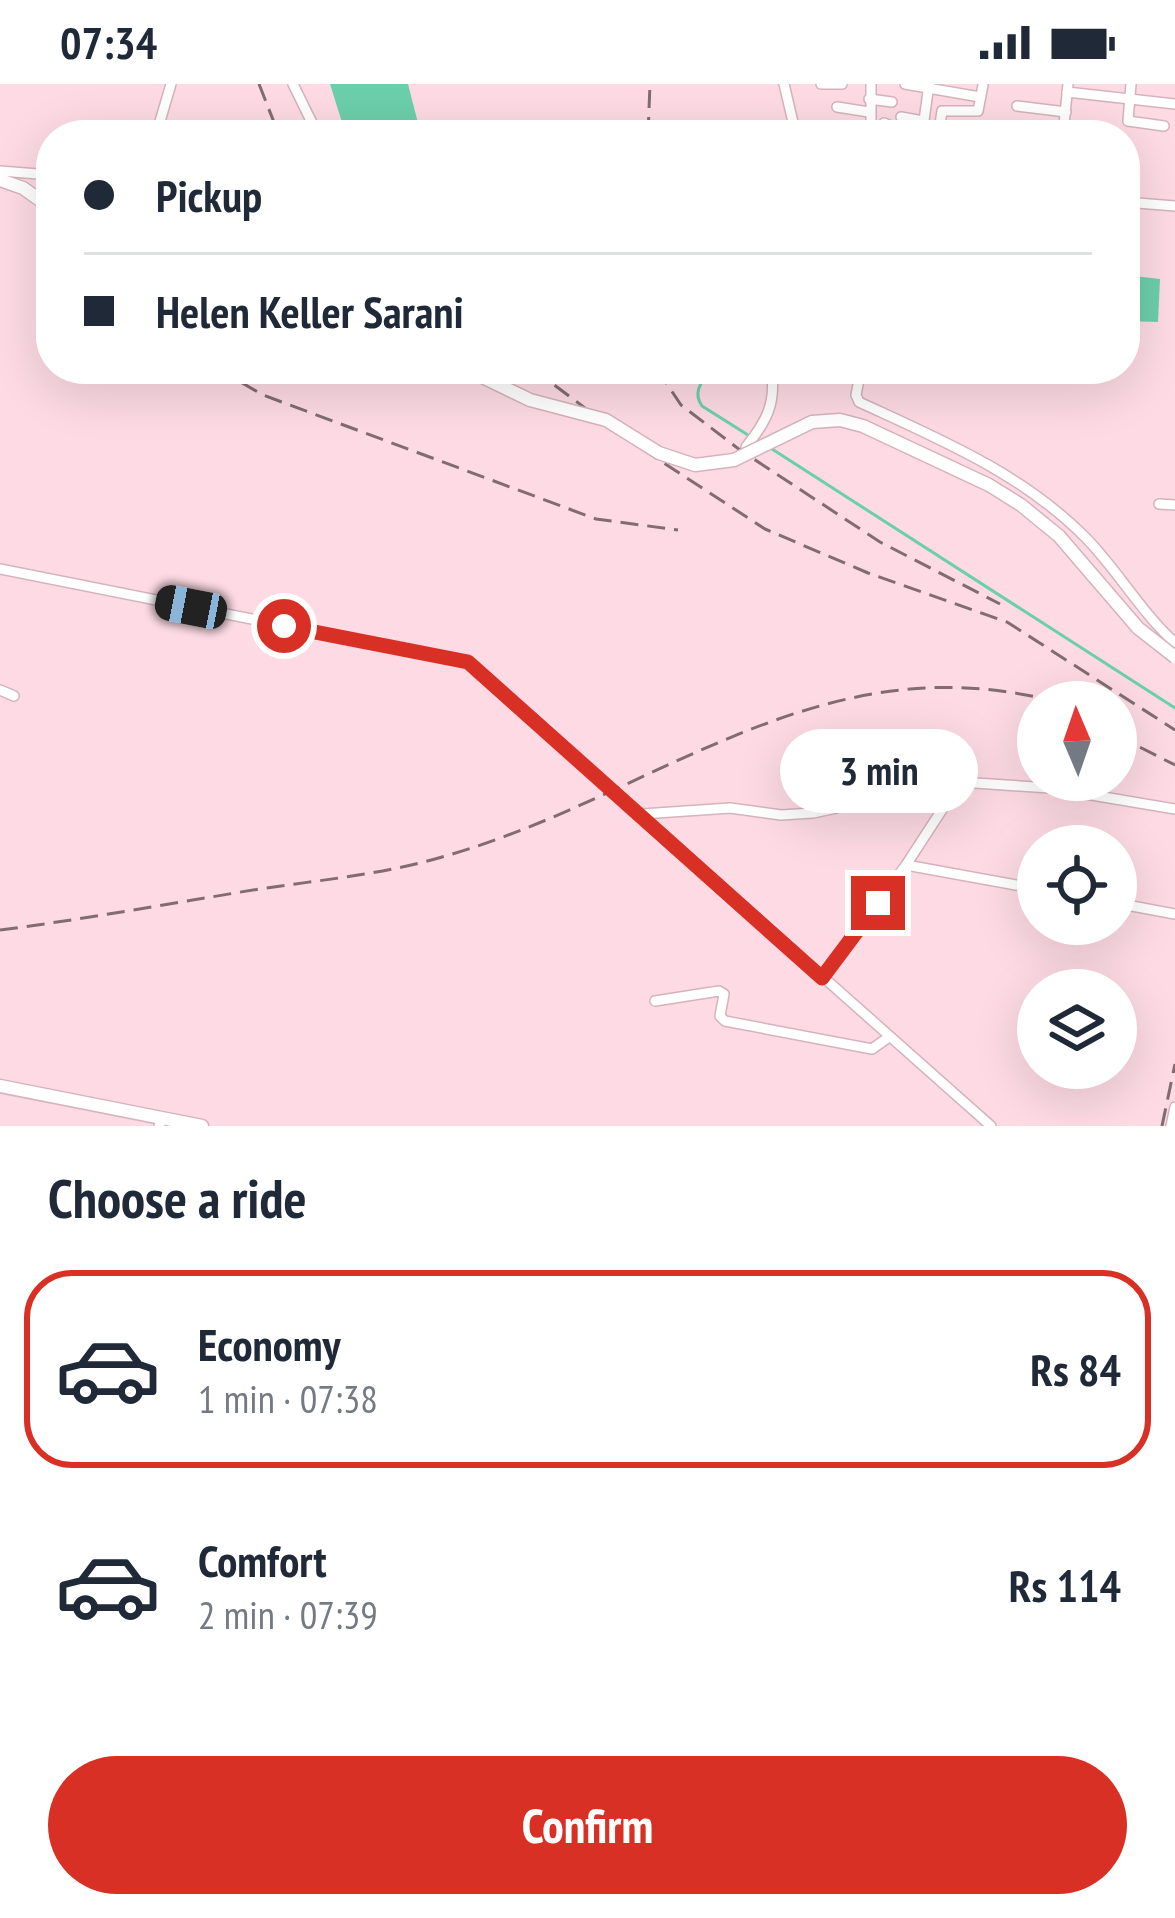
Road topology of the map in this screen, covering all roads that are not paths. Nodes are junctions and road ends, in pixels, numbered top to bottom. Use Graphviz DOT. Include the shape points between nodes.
graph roads {
  1 [pos="171,84"];
  2 [pos="293,84"];
  3 [pos="784,84"];
  4 [pos="821,84"];
  5 [pos="842,84"];
  6 [pos="871,84"];
  7 [pos="905,84"];
  8 [pos="1131,84"];
  9 [pos="928,85"];
  10 [pos="983,85"];
  11 [pos="1068,88"];
  12 [pos="980,97"];
  13 [pos="869,99"];
  14 [pos="1130,99"];
  15 [pos="892,101"];
  16 [pos="1175,104"];
  17 [pos="837,106"];
  18 [pos="1017,106"];
  19 [pos="868,112"];
  20 [pos="1066,112"];
  21 [pos="902,117"];
  22 [pos="160,120"];
  23 [pos="311,120"];
  24 [pos="792,120"];
  25 [pos="869,120"];
  26 [pos="907,120"];
  27 [pos="923,120"];
  28 [pos="940,120"];
  29 [pos="1065,120"];
  30 [pos="1128,120"];
  31 [pos="1140,123"];
  32 [pos="1164,126"];
  33 [pos="0,175"];
  34 [pos="36,175"];
  35 [pos="36,195"];
  36 [pos="1140,203"];
  37 [pos="1175,206"];
  38 [pos="497,384"];
  39 [pos="513,384"];
  40 [pos="771,384"];
  41 [pos="858,384"];
  42 [pos="746,447"];
  43 [pos="1159,504"];
  44 [pos="1175,505"];
  45 [pos="0,569"];
  46 [pos="1175,650"];
  47 [pos="0,690"];
  48 [pos="14,696"];
  49 [pos="960,782"];
  50 [pos="1175,809"];
  51 [pos="642,814"];
  52 [pos="906,865"];
  53 [pos="1017,886"];
  54 [pos="1137,907"];
  55 [pos="1175,914"];
  56 [pos="822,978"];
  57 [pos="655,1001"];
  58 [pos="890,1037"];
  59 [pos="0,1090"];
  60 [pos="1175,1107"];
  61 [pos="163,1125"];
  62 [pos="202,1126"];
  63 [pos="991,1126"];
  64 [pos="1171,1126"];
  1 -- 22 [label="street"];
  2 -- 23 [label="street"];
  3 -- 24 [label="street"];
  4 -- 5 [label="street"];
  6 -- 13 [label="street"];
  7 -- 9 [label="street"];
  8 -- 14 [label="street"];
  9 -- 12 [label="street"];
  9 -- 27 [label="street"];
  10 -- 12 [label="street"];
  11 -- 14 [label="street"];
  11 -- 20 [label="street"];
  12 -- 28 [label="street" via="978,111 942,111"];
  13 -- 15 [label="street"];
  13 -- 19 [label="street"];
  14 -- 16 [label="street"];
  14 -- 30 [label="street"];
  17 -- 19 [label="street"];
  18 -- 20 [label="street"];
  19 -- 25 [label="street"];
  20 -- 29 [label="street"];
  21 -- 26 [label="street"];
  31 -- 32 [label="street"];
  33 -- 34 [label="street"];
  33 -- 35 [label="main road"];
  36 -- 37 [label="street"];
  38 -- 46 [label="main road, bridge" via="606,421 695,465 734,460 818,420 863,426 1021,505 1138,628"];
  39 -- 42 [label="main road, bridge" via="609,414 682,455 711,459"];
  40 -- 42 [label="street" via="766,423"];
  41 -- 46 [label="street" via="859,402 1011,477 1054,508"];
  42 -- 46 [label="main road, bridge" via="803,417 866,419 992,479 1045,514"];
  43 -- 44 [label="street"];
  45 -- 51 [label="street" via="468,662"];
  47 -- 48 [label="street"];
  49 -- 50 [label="street"];
  49 -- 51 [label="street" via="799,815 730,808"];
  49 -- 52 [label="street"];
  51 -- 56 [label="street"];
  52 -- 53 [label="street"];
  52 -- 56 [label="street"];
  54 -- 55 [label="street"];
  56 -- 58 [label="street"];
  57 -- 58 [label="street" via="719,991 725,1021 872,1049"];
  58 -- 63 [label="street"];
  59 -- 61 [label="main road"];
  59 -- 62 [label="main road"];
  60 -- 64 [label="street"];
}
